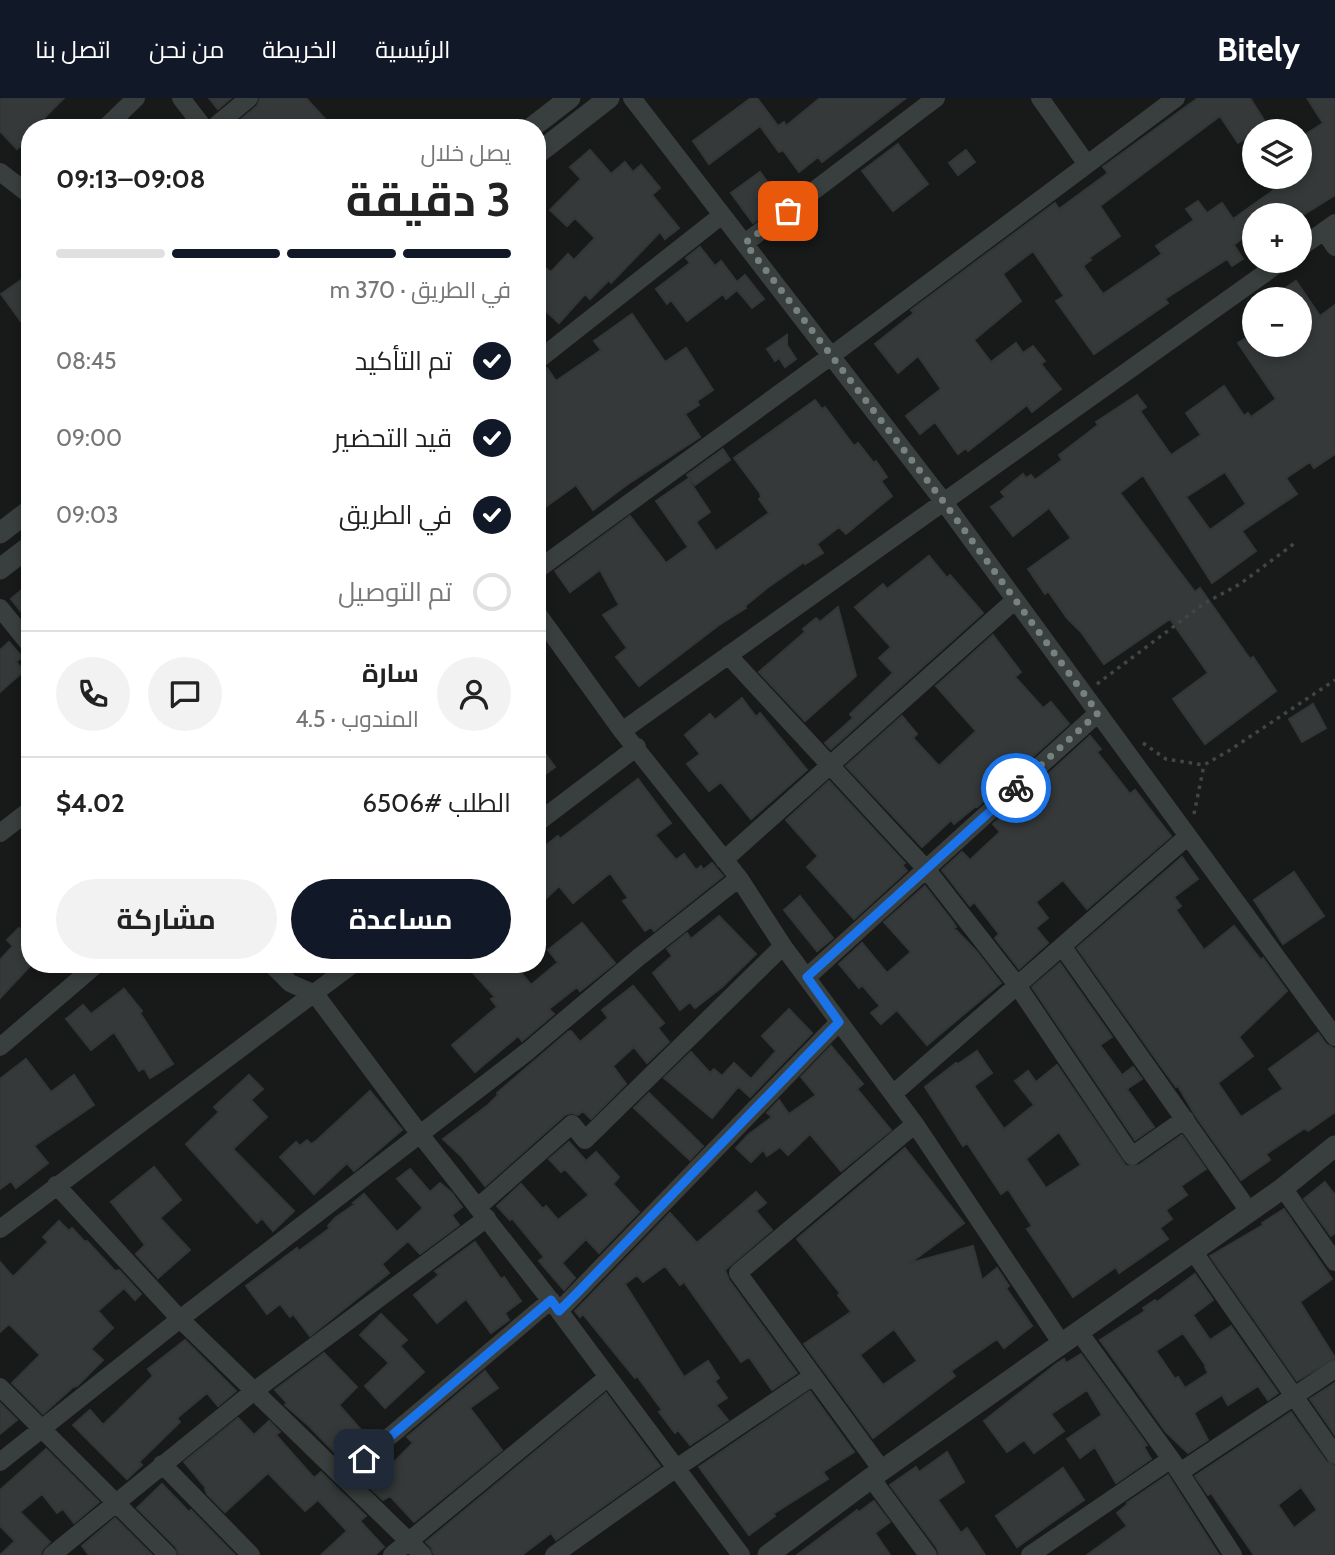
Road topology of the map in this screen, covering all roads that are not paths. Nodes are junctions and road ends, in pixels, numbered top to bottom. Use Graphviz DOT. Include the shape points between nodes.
graph roads {
  1 [pos="136,98"];
  2 [pos="181,98"];
  3 [pos="249,98"];
  4 [pos="570,98"];
  5 [pos="610,98"];
  6 [pos="632,98"];
  7 [pos="936,98"];
  8 [pos="1040,98"];
  9 [pos="1175,98"];
  10 [pos="114,119"];
  11 [pos="197,119"];
  12 [pos="224,119"];
  13 [pos="543,119"];
  14 [pos="546,147"];
  15 [pos="1086,163"];
  16 [pos="0,172"];
  17 [pos="21,188"];
  18 [pos="722,215"];
  19 [pos="1330,227"];
  20 [pos="1312,240"];
  21 [pos="745,243"];
  22 [pos="1335,247"];
  23 [pos="1265,273"];
  24 [pos="546,353"];
  25 [pos="831,356"];
  26 [pos="943,501"];
  27 [pos="21,517"];
  28 [pos="0,533"];
  29 [pos="21,553"];
  30 [pos="546,563"];
  31 [pos="0,569"];
  32 [pos="1016,600"];
  33 [pos="0,608"];
  34 [pos="546,625"];
  35 [pos="21,634"];
  36 [pos="728,655"];
  37 [pos="1098,713"];
  38 [pos="622,731"];
  39 [pos="636,747"];
  40 [pos="830,768"];
  41 [pos="546,816"];
  42 [pos="21,817"];
  43 [pos="0,833"];
  44 [pos="1188,836"];
  45 [pos="724,860"];
  46 [pos="927,870"];
  47 [pos="739,878"];
  48 [pos="783,946"];
  49 [pos="1062,946"];
  50 [pos="86,973"];
  51 [pos="280,973"];
  52 [pos="342,973"];
  53 [pos="807,977"];
  54 [pos="1017,985"];
  55 [pos="315,994"];
  56 [pos="839,1022"];
  57 [pos="1335,1037"];
  58 [pos="0,1047"];
  59 [pos="892,1094"];
  60 [pos="1185,1119"];
  61 [pos="915,1124"];
  62 [pos="419,1133"];
  63 [pos="1335,1146"];
  64 [pos="56,1185"];
  65 [pos="1283,1188"];
  66 [pos="1250,1211"];
  67 [pos="483,1213"];
  68 [pos="0,1229"];
  69 [pos="1193,1251"];
  70 [pos="1335,1262"];
  71 [pos="555,1306"];
  72 [pos="180,1319"];
  73 [pos="1071,1338"];
  74 [pos="1335,1368"];
  75 [pos="608,1377"];
  76 [pos="813,1377"];
  77 [pos="0,1387"];
  78 [pos="254,1391"];
  79 [pos="1295,1397"];
  80 [pos="41,1429"];
  81 [pos="1335,1455"];
  82 [pos="0,1462"];
  83 [pos="162,1464"];
  84 [pos="1176,1465"];
  85 [pos="676,1469"];
  86 [pos="876,1474"];
  87 [pos="343,1476"];
  88 [pos="115,1502"];
  89 [pos="408,1541"];
  90 [pos="52,1555"];
  91 [pos="168,1555"];
  92 [pos="251,1555"];
  93 [pos="392,1555"];
  94 [pos="423,1555"];
  95 [pos="554,1555"];
  96 [pos="741,1555"];
  97 [pos="768,1555"];
  98 [pos="928,1555"];
  99 [pos="1030,1555"];
  100 [pos="1233,1555"];
  1 -- 10 [label="street"];
  2 -- 11 [label="street"];
  3 -- 12 [label="street"];
  4 -- 13 [label="street"];
  5 -- 14 [label="street"];
  6 -- 18 [label="street"];
  7 -- 21 [label="street"];
  8 -- 15 [label="street"];
  9 -- 15 [label="street"];
  15 -- 25 [label="street"];
  16 -- 17 [label="street"];
  18 -- 21 [label="street"];
  18 -- 24 [label="street"];
  19 -- 20 [label="street"];
  19 -- 22 [label="street"];
  21 -- 25 [label="street"];
  23 -- 26 [label="street"];
  25 -- 26 [label="street"];
  25 -- 30 [label="street"];
  26 -- 32 [label="street"];
  26 -- 36 [label="street"];
  27 -- 28 [label="street"];
  29 -- 31 [label="street"];
  32 -- 37 [label="street"];
  32 -- 40 [label="street"];
  33 -- 35 [label="street"];
  34 -- 38 [label="street"];
  36 -- 38 [label="street"];
  36 -- 40 [label="street"];
  37 -- 44 [label="street"];
  37 -- 46 [label="street"];
  38 -- 39 [label="street"];
  39 -- 41 [label="street"];
  39 -- 45 [label="street"];
  40 -- 45 [label="street"];
  40 -- 46 [label="street"];
  42 -- 43 [label="street"];
  44 -- 49 [label="street"];
  44 -- 57 [label="street"];
  45 -- 47 [label="street"];
  46 -- 53 [label="street"];
  46 -- 54 [label="street"];
  47 -- 48 [label="street"];
  47 -- 62 [label="street" via="528,1051"];
  48 -- 53 [label="street"];
  48 -- 67 [label="street" via="585,1140 572,1124"];
  49 -- 54 [label="street"];
  49 -- 60 [label="street"];
  50 -- 58 [label="street"];
  51 -- 55 [label="street"];
  52 -- 55 [label="street"];
  53 -- 56 [label="street"];
  54 -- 59 [label="street"];
  54 -- 60 [label="street" via="1132,1156"];
  55 -- 62 [label="street"];
  55 -- 64 [label="street"];
  56 -- 59 [label="street"];
  56 -- 71 [label="street"];
  59 -- 61 [label="street"];
  60 -- 66 [label="street"];
  61 -- 73 [label="street"];
  61 -- 76 [label="street" via="738,1273"];
  62 -- 67 [label="street"];
  62 -- 72 [label="street"];
  63 -- 65 [label="street"];
  64 -- 68 [label="street"];
  64 -- 72 [label="street"];
  65 -- 66 [label="street"];
  65 -- 70 [label="street"];
  66 -- 69 [label="street"];
  67 -- 71 [label="street"];
  67 -- 78 [label="street"];
  69 -- 73 [label="street"];
  69 -- 79 [label="street"];
  71 -- 75 [label="street"];
  71 -- 87 [label="street"];
  72 -- 78 [label="street"];
  72 -- 80 [label="street"];
  73 -- 84 [label="street"];
  73 -- 86 [label="street"];
  74 -- 79 [label="street"];
  75 -- 85 [label="street"];
  75 -- 89 [label="street"];
  76 -- 85 [label="street"];
  76 -- 86 [label="street"];
  77 -- 80 [label="street"];
  78 -- 83 [label="street"];
  78 -- 87 [label="street"];
  79 -- 81 [label="street"];
  79 -- 84 [label="street"];
  80 -- 82 [label="street"];
  80 -- 88 [label="street"];
  83 -- 88 [label="street"];
  83 -- 92 [label="street"];
  84 -- 99 [label="street"];
  84 -- 100 [label="street"];
  85 -- 95 [label="street"];
  85 -- 96 [label="street"];
  86 -- 97 [label="street"];
  86 -- 98 [label="street"];
  87 -- 89 [label="street"];
  88 -- 90 [label="street"];
  88 -- 91 [label="street"];
  89 -- 93 [label="street"];
  89 -- 94 [label="street"];
}
